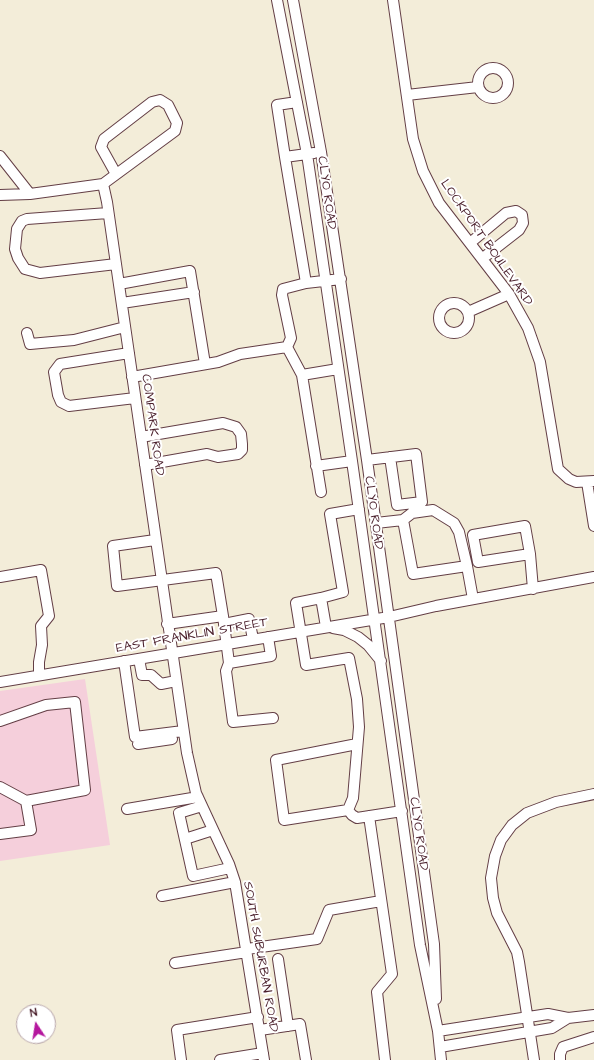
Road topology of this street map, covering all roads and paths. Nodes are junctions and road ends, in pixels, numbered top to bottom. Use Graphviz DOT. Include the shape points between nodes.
graph roads {
  1 [pos="277,0"];
  2 [pos="293,0"];
  3 [pos="393,0"];
  4 [pos="478,86"];
  5 [pos="407,95"];
  6 [pos="297,102"];
  7 [pos="321,152"];
  8 [pos="307,154"];
  9 [pos="0,156"];
  10 [pos="285,157"];
  11 [pos="116,174"];
  12 [pos="103,184"];
  13 [pos="30,194"];
  14 [pos="0,195"];
  15 [pos="108,213"];
  16 [pos="470,243"];
  17 [pos="483,258"];
  18 [pos="116,264"];
  19 [pos="341,278"];
  20 [pos="325,280"];
  21 [pos="306,283"];
  22 [pos="119,284"];
  23 [pos="194,292"];
  24 [pos="509,294"];
  25 [pos="122,303"];
  26 [pos="468,312"];
  27 [pos="125,327"];
  28 [pos="27,333"];
  29 [pos="287,347"];
  30 [pos="129,353"];
  31 [pos="205,364"];
  32 [pos="338,369"];
  33 [pos="302,375"];
  34 [pos="132,377"];
  35 [pos="135,398"];
  36 [pos="141,437"];
  37 [pos="390,457"];
  38 [pos="367,460"];
  39 [pos="352,461"];
  40 [pos="145,465"];
  41 [pos="316,466"];
  42 [pos="590,481"];
  43 [pos="321,492"];
  44 [pos="359,509"];
  45 [pos="403,520"];
  46 [pos="376,523"];
  47 [pos="594,526"];
  48 [pos="155,540"];
  49 [pos="530,554"];
  50 [pos="468,566"];
  51 [pos="0,577"];
  52 [pos="594,577"];
  53 [pos="161,581"];
  54 [pos="533,589"];
  55 [pos="321,598"];
  56 [pos="473,599"];
  57 [pos="389,617"];
  58 [pos="375,619"];
  59 [pos="223,620"];
  60 [pos="167,624"];
  61 [pos="327,627"];
  62 [pos="301,631"];
  63 [pos="268,637"];
  64 [pos="253,639"];
  65 [pos="226,644"];
  66 [pos="171,653"];
  67 [pos="139,659"];
  68 [pos="124,661"];
  69 [pos="381,662"];
  70 [pos="229,663"];
  71 [pos="39,675"];
  72 [pos="142,675"];
  73 [pos="126,678"];
  74 [pos="176,681"];
  75 [pos="0,682"];
  76 [pos="273,718"];
  77 [pos="0,721"];
  78 [pos="184,734"];
  79 [pos="138,744"];
  80 [pos="357,744"];
  81 [pos="0,787"];
  82 [pos="594,794"];
  83 [pos="26,801"];
  84 [pos="200,802"];
  85 [pos="127,809"];
  86 [pos="348,810"];
  87 [pos="402,812"];
  88 [pos="369,816"];
  89 [pos="213,830"];
  90 [pos="0,834"];
  91 [pos="185,840"];
  92 [pos="230,868"];
  93 [pos="235,882"];
  94 [pos="162,896"];
  95 [pos="381,902"];
  96 [pos="247,950"];
  97 [pos="278,959"];
  98 [pos="175,963"];
  99 [pos="594,1015"];
  100 [pos="258,1017"];
  101 [pos="527,1018"];
  102 [pos="568,1018"];
  103 [pos="288,1026"];
  104 [pos="260,1030"];
  105 [pos="438,1031"];
  106 [pos="529,1031"];
  107 [pos="594,1037"];
  108 [pos="440,1047"];
  109 [pos="264,1057"];
  110 [pos="235,1059"];
  111 [pos="181,1060"];
  112 [pos="220,1060"];
  113 [pos="306,1060"];
  114 [pos="385,1060"];
  115 [pos="441,1060"];
  116 [pos="534,1060"];
  117 [pos="560,1060"];
  1 -- 6 [label="street, CLYO ROAD"];
  2 -- 7 [label="street, CLYO ROAD"];
  3 -- 5 [label="street, LOCKPORT BOULEVARD"];
  4 -- 5 [label="street"];
  5 -- 16 [label="street, LOCKPORT BOULEVARD" via="413,139 423,171 439,203"];
  6 -- 8 [label="street, CLYO ROAD"];
  6 -- 10 [label="street" via="277,105"];
  7 -- 8 [label="street"];
  7 -- 19 [label="street, CLYO ROAD"];
  8 -- 10 [label="street"];
  8 -- 20 [label="street, CLYO ROAD"];
  9 -- 13 [label="street"];
  10 -- 21 [label="street"];
  11 -- 11 [label="street" via="175,131 176,117 168,105 160,100 152,102 104,140 101,147"];
  11 -- 12 [label="street"];
  12 -- 13 [label="street"];
  12 -- 15 [label="street, COMPARK ROAD"];
  13 -- 14 [label="street"];
  15 -- 18 [label="street, COMPARK ROAD"];
  15 -- 18 [label="street" via="27,219 22,221 17,229 15,249 25,269 40,273"];
  16 -- 17 [label="street, LOCKPORT BOULEVARD"];
  16 -- 17 [label="street" via="506,212 516,211 522,215 523,223 519,230"];
  17 -- 24 [label="street, LOCKPORT BOULEVARD"];
  18 -- 22 [label="street, COMPARK ROAD"];
  19 -- 20 [label="street"];
  19 -- 38 [label="street, CLYO ROAD"];
  20 -- 21 [label="street"];
  20 -- 32 [label="street, CLYO ROAD"];
  21 -- 29 [label="street" via="283,289 291,338"];
  22 -- 23 [label="street" via="190,272"];
  22 -- 25 [label="street, COMPARK ROAD"];
  23 -- 25 [label="street"];
  23 -- 31 [label="street"];
  24 -- 26 [label="street"];
  24 -- 42 [label="street, LOCKPORT BOULEVARD" via="528,328 540,362 558,470 569,479"];
  25 -- 27 [label="street, COMPARK ROAD"];
  27 -- 28 [label="street" via="74,340 30,344"];
  27 -- 30 [label="street, COMPARK ROAD"];
  29 -- 31 [label="street" via="240,354"];
  29 -- 33 [label="street"];
  30 -- 34 [label="street, COMPARK ROAD"];
  30 -- 35 [label="street" via="60,364 54,372 61,402 69,406"];
  31 -- 34 [label="street"];
  32 -- 33 [label="street"];
  32 -- 39 [label="street, CLYO ROAD"];
  33 -- 41 [label="street"];
  34 -- 35 [label="street, COMPARK ROAD"];
  35 -- 36 [label="street, COMPARK ROAD"];
  36 -- 40 [label="street, COMPARK ROAD"];
  36 -- 40 [label="street" via="223,423 236,427 242,444 242,450 238,454 218,457 208,454"];
  37 -- 37 [label="street" via="416,454 422,502 397,506"];
  37 -- 38 [label="street"];
  38 -- 46 [label="street, CLYO ROAD"];
  39 -- 41 [label="street"];
  39 -- 44 [label="street, CLYO ROAD"];
  40 -- 48 [label="street, COMPARK ROAD"];
  41 -- 43 [label="street"];
  42 -- 47 [label="street, LOCKPORT BOULEVARD"];
  44 -- 55 [label="street" via="330,514 343,592"];
  44 -- 58 [label="street, CLYO ROAD"];
  45 -- 46 [label="street"];
  45 -- 50 [label="street" via="412,513 434,510 454,523"];
  45 -- 50 [label="street" via="412,574"];
  46 -- 57 [label="street, CLYO ROAD"];
  48 -- 53 [label="street, COMPARK ROAD"];
  48 -- 53 [label="street" via="113,546 118,586"];
  49 -- 49 [label="street" via="525,526 473,535 478,562"];
  49 -- 54 [label="street"];
  50 -- 56 [label="street"];
  51 -- 71 [label="street" via="41,570 48,616 41,626"];
  52 -- 54 [label="street, EAST FRANKLIN STREET"];
  53 -- 59 [label="street" via="216,573"];
  53 -- 60 [label="street, COMPARK ROAD"];
  54 -- 56 [label="street, EAST FRANKLIN STREET"];
  55 -- 61 [label="street"];
  55 -- 62 [label="street" via="296,603"];
  56 -- 57 [label="street, EAST FRANKLIN STREET"];
  57 -- 58 [label="street, EAST FRANKLIN STREET"];
  57 -- 105 [label="street, CLYO ROAD" via="434,944"];
  58 -- 61 [label="street, EAST FRANKLIN STREET"];
  58 -- 69 [label="street, CLYO ROAD"];
  59 -- 60 [label="street"];
  59 -- 64 [label="street" via="249,619"];
  59 -- 65 [label="street"];
  60 -- 66 [label="street, COMPARK ROAD"];
  61 -- 62 [label="street, EAST FRANKLIN STREET"];
  61 -- 69 [label="street" via="344,630 358,637"];
  62 -- 63 [label="street, EAST FRANKLIN STREET"];
  62 -- 80 [label="street" via="306,665 349,658 357,700"];
  63 -- 64 [label="street, EAST FRANKLIN STREET"];
  63 -- 70 [label="street" via="271,656"];
  64 -- 65 [label="street, EAST FRANKLIN STREET"];
  65 -- 66 [label="street, EAST FRANKLIN STREET"];
  65 -- 70 [label="street"];
  66 -- 67 [label="street, EAST FRANKLIN STREET"];
  66 -- 74 [label="street, SOUTH SUBURBAN ROAD"];
  67 -- 68 [label="street, EAST FRANKLIN STREET"];
  67 -- 72 [label="street"];
  68 -- 71 [label="street, EAST FRANKLIN STREET"];
  68 -- 73 [label="street"];
  69 -- 87 [label="street, CLYO ROAD"];
  70 -- 76 [label="street" via="226,671 233,722"];
  71 -- 75 [label="street, EAST FRANKLIN STREET"];
  72 -- 73 [label="street"];
  72 -- 74 [label="street" via="151,675 161,684"];
  73 -- 78 [label="street" via="135,737"];
  74 -- 78 [label="street, SOUTH SUBURBAN ROAD"];
  77 -- 83 [label="street" via="46,705 75,702 85,790"];
  78 -- 79 [label="street"];
  78 -- 84 [label="street, SOUTH SUBURBAN ROAD" via="190,773"];
  80 -- 86 [label="street" via="353,798"];
  80 -- 86 [label="street" via="276,760 284,820"];
  81 -- 83 [label="street"];
  82 -- 101 [label="street" via="556,802 527,814 512,825 501,840 495,856 493,898 497,914 516,952"];
  83 -- 90 [label="street" via="31,830"];
  84 -- 85 [label="street"];
  84 -- 89 [label="street, SOUTH SUBURBAN ROAD"];
  84 -- 91 [label="street" via="179,813"];
  86 -- 88 [label="street" via="357,818"];
  87 -- 88 [label="street"];
  87 -- 105 [label="street, CLYO ROAD" via="420,945"];
  88 -- 95 [label="street"];
  89 -- 91 [label="street"];
  89 -- 92 [label="street, SOUTH SUBURBAN ROAD"];
  91 -- 92 [label="street" via="193,876"];
  92 -- 93 [label="street, SOUTH SUBURBAN ROAD"];
  93 -- 94 [label="street"];
  93 -- 96 [label="street, SOUTH SUBURBAN ROAD"];
  95 -- 96 [label="street" via="329,910 317,939"];
  95 -- 114 [label="street" via="392,974 376,992"];
  96 -- 98 [label="street"];
  96 -- 100 [label="street, SOUTH SUBURBAN ROAD"];
  97 -- 103 [label="street"];
  99 -- 102 [label="street"];
  100 -- 104 [label="street, SOUTH SUBURBAN ROAD"];
  100 -- 111 [label="street" via="177,1030"];
  101 -- 102 [label="street" via="548,1014"];
  101 -- 105 [label="street"];
  101 -- 106 [label="street"];
  102 -- 106 [label="street" via="552,1028"];
  103 -- 104 [label="street"];
  103 -- 113 [label="street" via="300,1024"];
  104 -- 109 [label="street, SOUTH SUBURBAN ROAD"];
  105 -- 108 [label="street, CLYO ROAD"];
  106 -- 108 [label="street"];
  106 -- 116 [label="street"];
  107 -- 117 [label="street" via="563,1047"];
  108 -- 115 [label="street, CLYO ROAD"];
  109 -- 110 [label="street"];
  110 -- 112 [label="street"];
}
